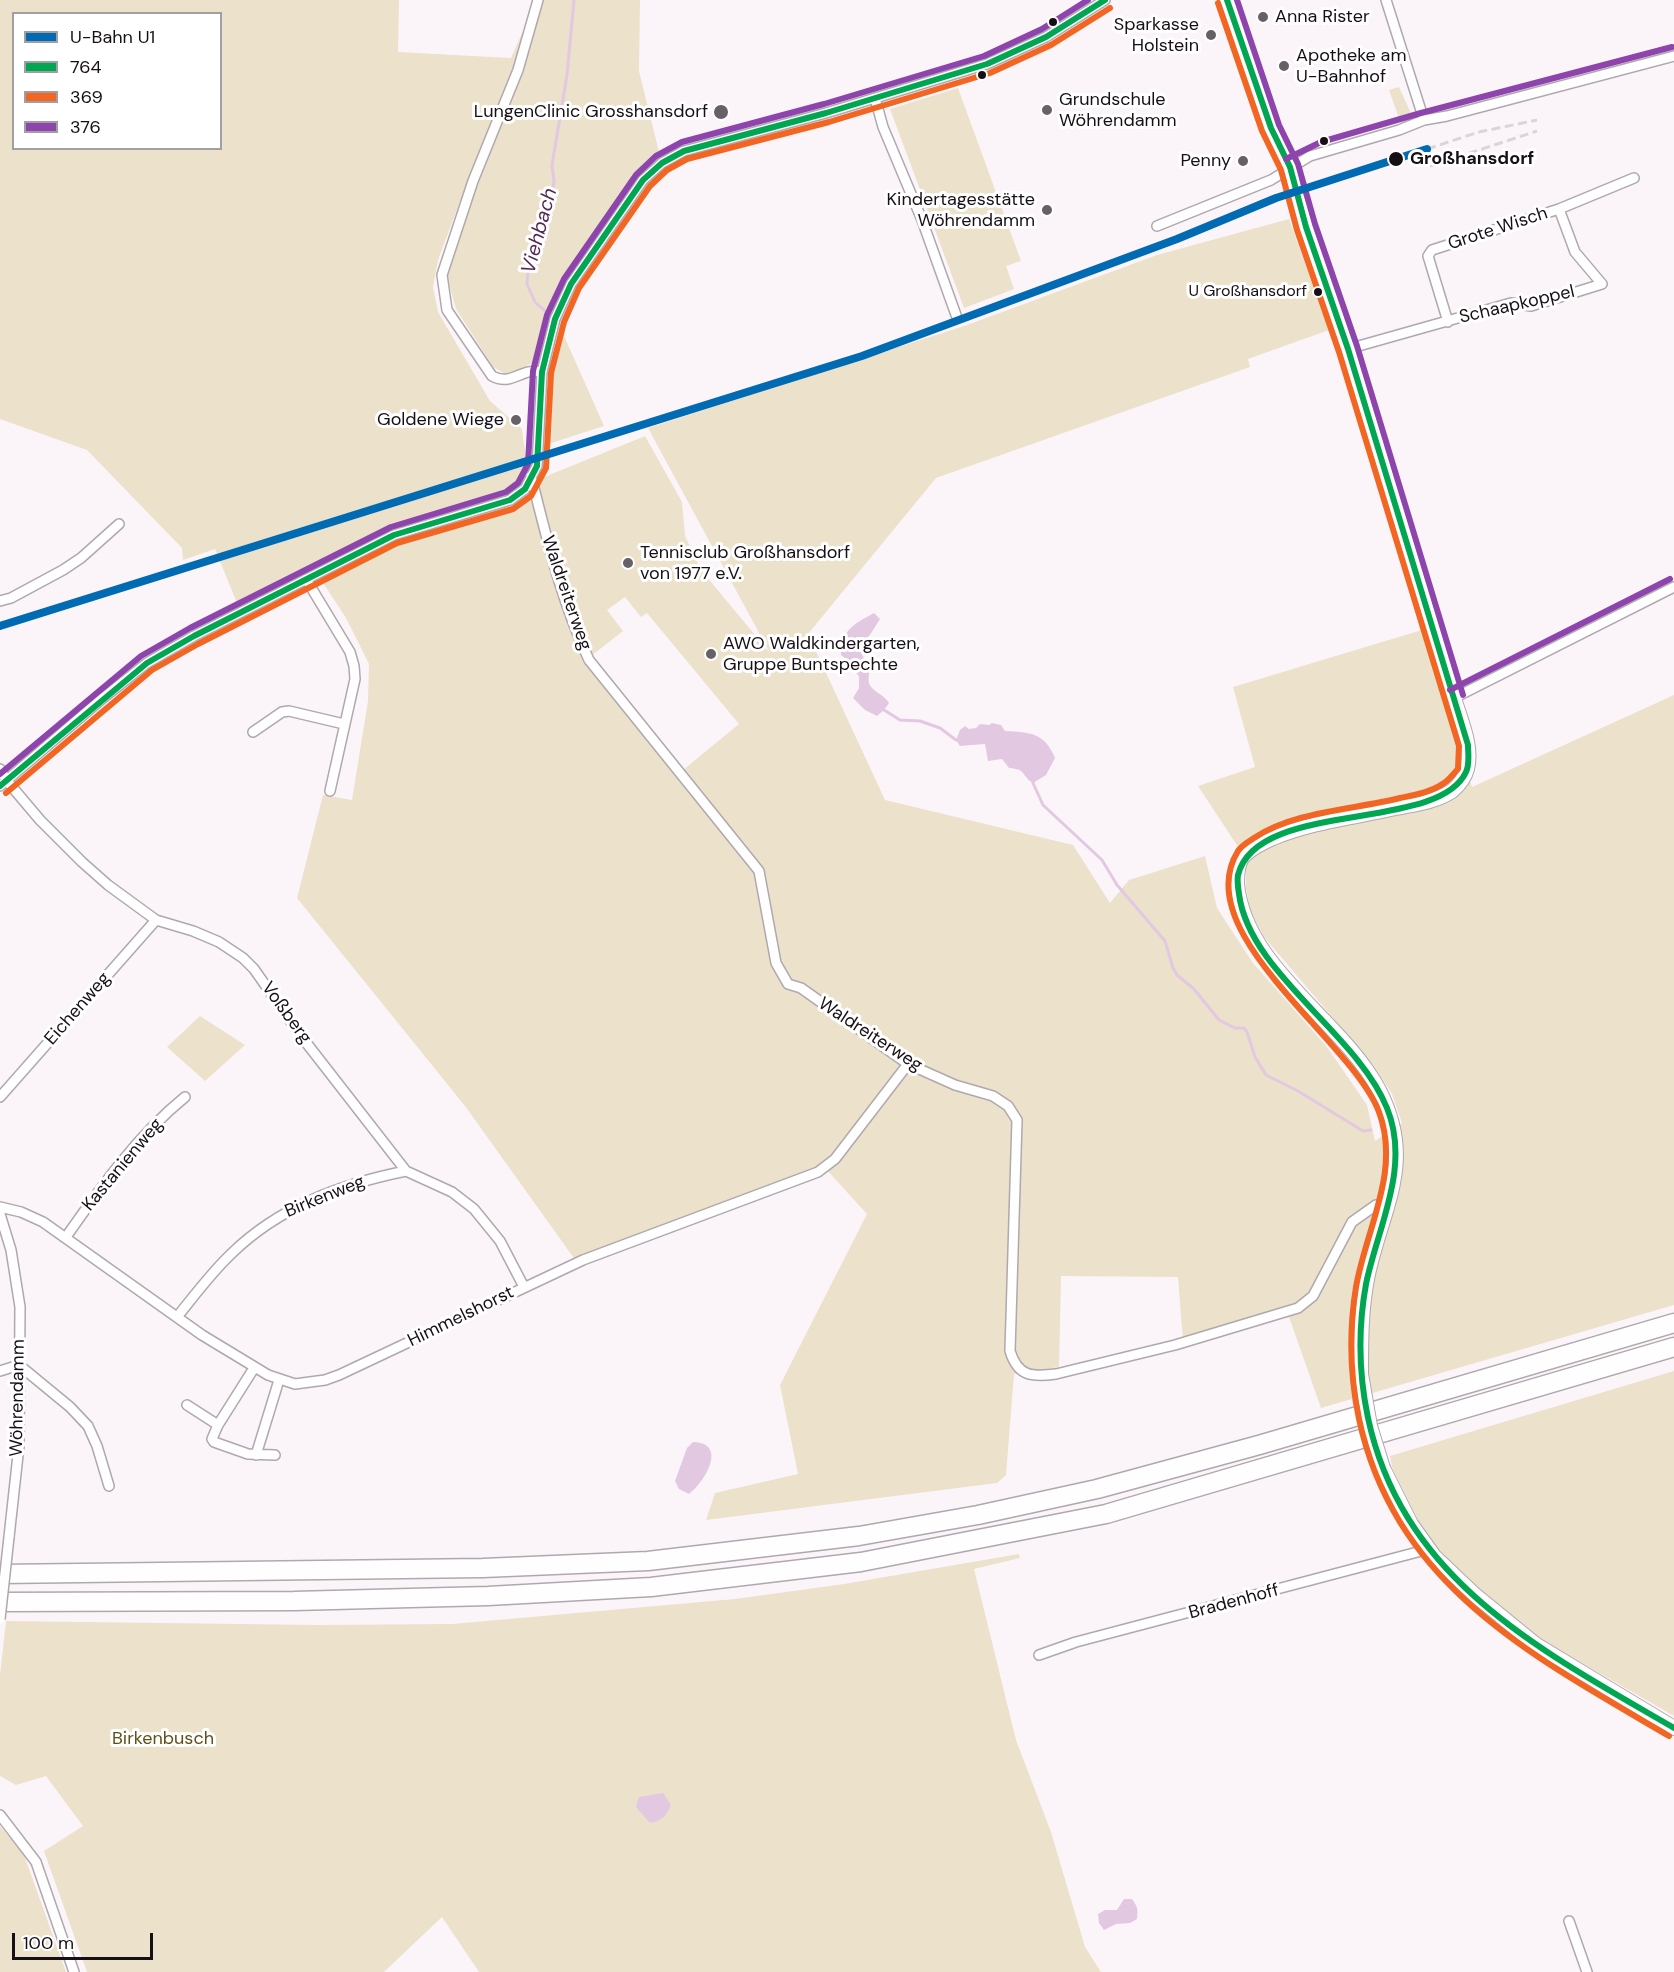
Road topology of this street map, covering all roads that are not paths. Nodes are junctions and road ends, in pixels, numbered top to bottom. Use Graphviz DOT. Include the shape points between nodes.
graph roads {
  1 [pos="538,0"];
  2 [pos="1105,0"];
  3 [pos="1386,0"];
  4 [pos="1229,4"];
  5 [pos="1674,56"];
  6 [pos="875,98"];
  7 [pos="1424,120"];
  8 [pos="1290,167"];
  9 [pos="1634,178"];
  10 [pos="1559,209"];
  11 [pos="1157,226"];
  12 [pos="956,315"];
  13 [pos="1448,322"];
  14 [pos="1348,350"];
  15 [pos="543,372"];
  16 [pos="531,476"];
  17 [pos="118,524"];
  18 [pos="306,579"];
  19 [pos="1674,587"];
  20 [pos="0,600"];
  21 [pos="1454,698"];
  22 [pos="344,724"];
  23 [pos="253,732"];
  24 [pos="0,769"];
  25 [pos="3,784"];
  26 [pos="330,791"];
  27 [pos="156,920"];
  28 [pos="908,1064"];
  29 [pos="0,1097"];
  30 [pos="185,1097"];
  31 [pos="406,1171"];
  32 [pos="0,1208"];
  33 [pos="1388,1208"];
  34 [pos="0,1214"];
  35 [pos="66,1237"];
  36 [pos="524,1287"];
  37 [pos="177,1317"];
  38 [pos="1674,1323"];
  39 [pos="1674,1347"];
  40 [pos="19,1365"];
  41 [pos="254,1368"];
  42 [pos="0,1371"];
  43 [pos="279,1380"];
  44 [pos="187,1405"];
  45 [pos="218,1425"];
  46 [pos="256,1455"];
  47 [pos="275,1455"];
  48 [pos="109,1486"];
  49 [pos="1429,1550"];
  50 [pos="0,1574"];
  51 [pos="0,1602"];
  52 [pos="0,1619"];
  53 [pos="1039,1655"];
  54 [pos="1674,1728"];
  55 [pos="0,1815"];
  56 [pos="1569,1921"];
  57 [pos="74,1972"];
  58 [pos="1587,1972"];
  1 -- 15 [label="street" via="518,70 473,181 442,275 447,310 492,376 507,381 531,370"];
  2 -- 6 [label="street" via="1046,37 987,64"];
  3 -- 7 [label="street"];
  4 -- 8 [label="main road" via="1271,128"];
  5 -- 7 [label="street"];
  6 -- 12 [label="street"];
  6 -- 15 [label="street" via="684,151 662,163 643,180 571,284 555,320"];
  7 -- 8 [label="street" via="1310,156"];
  8 -- 11 [label="street" via="1271,180"];
  8 -- 14 [label="main road"];
  9 -- 10 [label="street, Grote Wisch"];
  10 -- 13 [label="street, Grote Wisch" via="1429,252"];
  10 -- 13 [label="street, Schaapkoppel" via="1575,252 1602,284 1531,306 1511,303"];
  13 -- 14 [label="street, Schaapkoppel"];
  14 -- 21 [label="main road"];
  15 -- 16 [label="street" via="539,450"];
  16 -- 18 [label="street" via="525,489 510,500 394,535"];
  16 -- 28 [label="street, Waldreiterweg" via="551,558 573,627 589,660 759,871 776,963 788,984 801,988"];
  17 -- 20 [label="street" via="63,570"];
  18 -- 22 [label="street" via="350,652 354,666 355,679"];
  18 -- 25 [label="street" via="147,663"];
  19 -- 21 [label="street"];
  21 -- 33 [label="main road" via="1468,753 1467,768 1451,791 1428,801 1309,826 1264,842 1243,858 1237,877 1243,914 1265,955 1358,1060 1385,1102 1391,1119 1396,1168"];
  22 -- 23 [label="street" via="289,711"];
  22 -- 26 [label="street"];
  24 -- 25 [label="street, Voßberg"];
  25 -- 27 [label="street, Voßberg" via="82,862"];
  27 -- 29 [label="street, Eichenweg"];
  27 -- 31 [label="street, Voßberg" via="219,942 254,969"];
  28 -- 33 [label="street, Waldreiterweg" via="993,1096 1008,1106 1017,1119 1010,1351 1014,1364 1024,1373 1038,1377 1056,1374 1175,1345 1298,1308 1313,1296 1352,1222 1376,1205"];
  28 -- 36 [label="street, Himmelshorst" via="835,1159 818,1172 616,1246"];
  30 -- 35 [label="street, Kastanienweg" via="151,1129"];
  31 -- 36 [label="street, Voßberg" via="452,1192 474,1209 500,1241"];
  31 -- 37 [label="street, Birkenweg" via="342,1187 278,1216 232,1253"];
  32 -- 35 [label="street, Himmelshorst" via="21,1212"];
  33 -- 49 [label="main road, bridge" via="1366,1283 1360,1333 1361,1374 1370,1426 1383,1468 1405,1514"];
  34 -- 40 [label="street, Wöhrendamm" via="11,1250 20,1307"];
  35 -- 37 [label="street, Himmelshorst"];
  36 -- 43 [label="street, Himmelshorst" via="339,1375 295,1384"];
  37 -- 41 [label="street, Himmelshorst"];
  38 -- 50 [label="highway" via="1097,1489 859,1536 648,1562"];
  39 -- 51 [label="highway" via="1106,1514 861,1562 651,1587 488,1596"];
  40 -- 42 [label="street"];
  40 -- 48 [label="street" via="88,1426"];
  40 -- 52 [label="street, Wöhrendamm, bridge" via="19,1446"];
  41 -- 43 [label="street, Himmelshorst"];
  41 -- 45 [label="street"];
  43 -- 46 [label="street"];
  44 -- 45 [label="street"];
  45 -- 46 [label="street" via="212,1436 214,1442"];
  46 -- 47 [label="street"];
  49 -- 53 [label="street, Bradenhoff"];
  49 -- 54 [label="main road" via="1475,1595 1535,1644"];
  55 -- 57 [label="street" via="36,1862"];
  56 -- 58 [label="street"];
}
